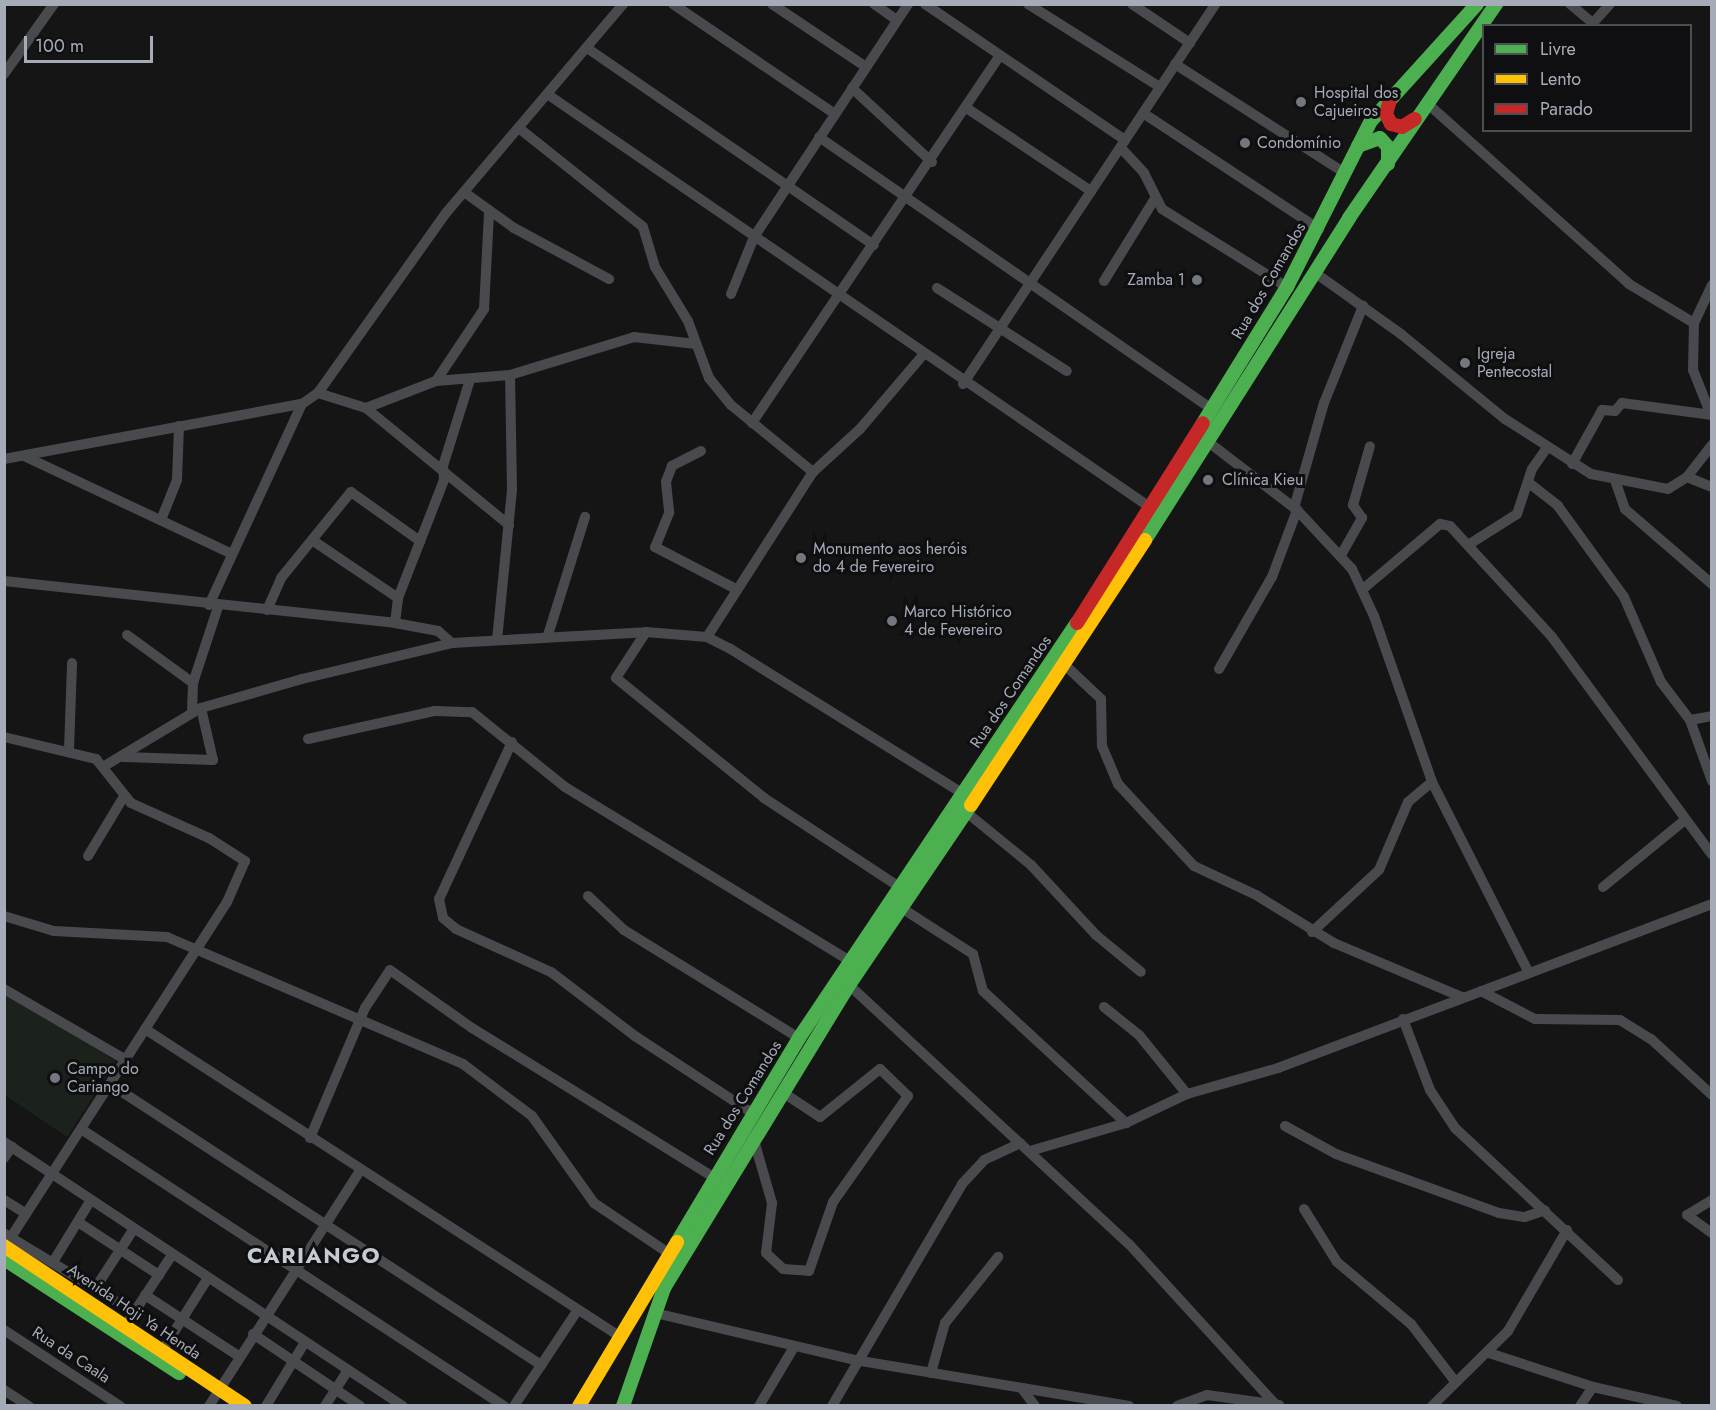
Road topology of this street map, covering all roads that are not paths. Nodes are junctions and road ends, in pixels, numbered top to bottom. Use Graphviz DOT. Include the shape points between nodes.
graph roads {
  1 [pos="54,4"];
  2 [pos="622,4"];
  3 [pos="673,4"];
  4 [pos="772,4"];
  5 [pos="874,4"];
  6 [pos="908,4"];
  7 [pos="926,4"];
  8 [pos="1028,4"];
  9 [pos="1132,4"];
  10 [pos="1215,4"];
  11 [pos="1477,4"];
  12 [pos="1496,4"];
  13 [pos="1570,4"];
  14 [pos="1610,4"];
  15 [pos="897,20"];
  16 [pos="1482,24"];
  17 [pos="1482,24"];
  18 [pos="1190,43"];
  19 [pos="587,48"];
  20 [pos="1000,56"];
  21 [pos="1175,64"];
  22 [pos="866,67"];
  23 [pos="4,74"];
  24 [pos="1160,87"];
  25 [pos="852,88"];
  26 [pos="1394,93"];
  27 [pos="550,96"];
  28 [pos="968,109"];
  29 [pos="1424,109"];
  30 [pos="1143,113"];
  31 [pos="835,114"];
  32 [pos="520,129"];
  33 [pos="819,137"];
  34 [pos="1123,144"];
  35 [pos="1357,147"];
  36 [pos="932,162"];
  37 [pos="1388,164"];
  38 [pos="1345,173"];
  39 [pos="787,187"];
  40 [pos="1091,191"];
  41 [pos="464,192"];
  42 [pos="908,197"];
  43 [pos="1154,200"];
  44 [pos="489,214"];
  45 [pos="1319,229"];
  46 [pos="754,237"];
  47 [pos="874,245"];
  48 [pos="1314,272"];
  49 [pos="609,279"];
  50 [pos="1104,281"];
  51 [pos="1033,282"];
  52 [pos="1712,285"];
  53 [pos="1287,287"];
  54 [pos="937,288"];
  55 [pos="731,294"];
  56 [pos="841,294"];
  57 [pos="1363,306"];
  58 [pos="1694,323"];
  59 [pos="1000,328"];
  60 [pos="696,344"];
  61 [pos="923,355"];
  62 [pos="1066,371"];
  63 [pos="510,375"];
  64 [pos="470,380"];
  65 [pos="436,381"];
  66 [pos="963,384"];
  67 [pos="318,393"];
  68 [pos="302,404"];
  69 [pos="366,408"];
  70 [pos="1211,408"];
  71 [pos="1711,415"];
  72 [pos="752,423"];
  73 [pos="179,426"];
  74 [pos="1207,441"];
  75 [pos="1712,445"];
  76 [pos="1370,446"];
  77 [pos="1546,449"];
  78 [pos="701,451"];
  79 [pos="24,456"];
  80 [pos="4,459"];
  81 [pos="1572,464"];
  82 [pos="813,472"];
  83 [pos="444,474"];
  84 [pos="1687,477"];
  85 [pos="1529,483"];
  86 [pos="1616,483"];
  87 [pos="1712,487"];
  88 [pos="1150,508"];
  89 [pos="1295,509"];
  90 [pos="585,517"];
  91 [pos="161,519"];
  92 [pos="509,525"];
  93 [pos="312,540"];
  94 [pos="420,541"];
  95 [pos="1468,545"];
  96 [pos="232,554"];
  97 [pos="1341,555"];
  98 [pos="4,581"];
  99 [pos="1712,584"];
  100 [pos="734,588"];
  101 [pos="1363,590"];
  102 [pos="398,598"];
  103 [pos="213,606"];
  104 [pos="267,610"];
  105 [pos="395,623"];
  106 [pos="646,632"];
  107 [pos="127,635"];
  108 [pos="548,635"];
  109 [pos="707,637"];
  110 [pos="497,640"];
  111 [pos="452,643"];
  112 [pos="72,663"];
  113 [pos="1066,666"];
  114 [pos="1219,669"];
  115 [pos="193,683"];
  116 [pos="196,710"];
  117 [pos="1712,717"];
  118 [pos="1690,720"];
  119 [pos="4,737"];
  120 [pos="308,739"];
  121 [pos="512,742"];
  122 [pos="69,750"];
  123 [pos="123,758"];
  124 [pos="106,765"];
  125 [pos="1712,780"];
  126 [pos="1432,782"];
  127 [pos="962,793"];
  128 [pos="123,798"];
  129 [pos="966,812"];
  130 [pos="1685,820"];
  131 [pos="1712,855"];
  132 [pos="88,856"];
  133 [pos="898,886"];
  134 [pos="1603,887"];
  135 [pos="588,896"];
  136 [pos="1712,904"];
  137 [pos="900,907"];
  138 [pos="5,918"];
  139 [pos="1312,932"];
  140 [pos="197,950"];
  141 [pos="848,960"];
  142 [pos="1141,972"];
  143 [pos="1529,973"];
  144 [pos="849,985"];
  145 [pos="4,989"];
  146 [pos="1481,991"];
  147 [pos="1462,997"];
  148 [pos="1104,1007"];
  149 [pos="1403,1019"];
  150 [pos="359,1021"];
  151 [pos="146,1029"];
  152 [pos="799,1038"];
  153 [pos="126,1060"];
  154 [pos="110,1084"];
  155 [pos="782,1092"];
  156 [pos="1187,1094"];
  157 [pos="1712,1095"];
  158 [pos="752,1113"];
  159 [pos="1126,1123"];
  160 [pos="1285,1126"];
  161 [pos="81,1129"];
  162 [pos="753,1137"];
  163 [pos="310,1138"];
  164 [pos="1020,1143"];
  165 [pos="8,1145"];
  166 [pos="1030,1151"];
  167 [pos="4,1158"];
  168 [pos="359,1172"];
  169 [pos="51,1174"];
  170 [pos="714,1177"];
  171 [pos="4,1200"];
  172 [pos="1712,1200"];
  173 [pos="89,1203"];
  174 [pos="1304,1209"];
  175 [pos="1545,1210"];
  176 [pos="26,1214"];
  177 [pos="327,1221"];
  178 [pos="78,1222"];
  179 [pos="133,1230"];
  180 [pos="1567,1230"];
  181 [pos="1712,1233"];
  182 [pos="6,1241"];
  183 [pos="120,1250"];
  184 [pos="667,1252"];
  185 [pos="172,1255"];
  186 [pos="998,1257"];
  187 [pos="4,1259"];
  188 [pos="53,1262"];
  189 [pos="295,1268"];
  190 [pos="159,1275"];
  191 [pos="208,1278"];
  192 [pos="1618,1280"];
  193 [pos="96,1287"];
  194 [pos="146,1296"];
  195 [pos="577,1311"];
  196 [pos="134,1312"];
  197 [pos="655,1313"];
  198 [pos="265,1316"];
  199 [pos="182,1319"];
  200 [pos="125,1326"];
  201 [pos="4,1330"];
  202 [pos="253,1334"];
  203 [pos="619,1336"];
  204 [pos="305,1342"];
  205 [pos="794,1347"];
  206 [pos="162,1351"];
  207 [pos="1489,1353"];
  208 [pos="240,1357"];
  209 [pos="855,1360"];
  210 [pos="293,1363"];
  211 [pos="541,1365"];
  212 [pos="348,1370"];
  213 [pos="931,1373"];
  214 [pos="1454,1380"];
  215 [pos="1593,1387"];
  216 [pos="335,1389"];
  217 [pos="4,1390"];
  218 [pos="1023,1390"];
  219 [pos="387,1395"];
  220 [pos="214,1397"];
  221 [pos="270,1404"];
  222 [pos="1277,1405"];
  223 [pos="29,1406"];
  224 [pos="120,1406"];
  225 [pos="229,1406"];
  226 [pos="245,1406"];
  227 [pos="325,1406"];
  228 [pos="360,1406"];
  229 [pos="380,1406"];
  230 [pos="403,1406"];
  231 [pos="504,1406"];
  232 [pos="514,1406"];
  233 [pos="579,1406"];
  234 [pos="623,1406"];
  235 [pos="759,1406"];
  236 [pos="832,1406"];
  237 [pos="1035,1406"];
  238 [pos="1129,1406"];
  239 [pos="1177,1406"];
  240 [pos="1432,1406"];
  241 [pos="1581,1406"];
  242 [pos="1677,1406"];
  1 -- 23 [label="street"];
  2 -- 19 [label="street"];
  3 -- 31 [label="street"];
  4 -- 22 [label="street"];
  5 -- 15 [label="street"];
  6 -- 15 [label="street"];
  7 -- 20 [label="street"];
  8 -- 24 [label="street"];
  9 -- 18 [label="street"];
  10 -- 18 [label="street"];
  11 -- 26 [label="main road, Rua dos Comandos"];
  12 -- 17 [label="main road, Rua dos Comandos"];
  13 -- 14 [label="street" via="1593,23"];
  15 -- 22 [label="street"];
  16 -- 29 [label="main road, Rua dos Comandos"];
  18 -- 21 [label="street"];
  19 -- 27 [label="street"];
  19 -- 39 [label="street"];
  20 -- 28 [label="street"];
  20 -- 34 [label="street"];
  21 -- 24 [label="street"];
  21 -- 38 [label="street"];
  22 -- 25 [label="street"];
  24 -- 30 [label="street"];
  25 -- 31 [label="street"];
  25 -- 36 [label="street"];
  26 -- 29 [label="main road" via="1386,109 1391,123 1402,127"];
  26 -- 35 [label="main road, Rua dos Comandos"];
  27 -- 32 [label="street"];
  27 -- 46 [label="street"];
  28 -- 36 [label="street"];
  28 -- 40 [label="street"];
  29 -- 37 [label="main road, Rua dos Comandos"];
  29 -- 58 [label="street" via="1629,284"];
  30 -- 34 [label="street"];
  30 -- 45 [label="street"];
  31 -- 33 [label="street"];
  32 -- 41 [label="street"];
  32 -- 60 [label="street" via="643,227 655,267"];
  33 -- 39 [label="street"];
  33 -- 42 [label="street"];
  34 -- 40 [label="street"];
  34 -- 43 [label="street" via="1148,179"];
  35 -- 37 [label="main road" via="1380,138 1388,147"];
  35 -- 38 [label="main road, Rua dos Comandos"];
  36 -- 42 [label="street"];
  37 -- 48 [label="main road, Rua dos Comandos"];
  38 -- 45 [label="main road, Rua dos Comandos"];
  39 -- 46 [label="street"];
  39 -- 47 [label="street"];
  40 -- 51 [label="street"];
  41 -- 44 [label="street"];
  41 -- 67 [label="street"];
  42 -- 47 [label="street"];
  42 -- 51 [label="street"];
  43 -- 50 [label="street"];
  43 -- 53 [label="street"];
  44 -- 49 [label="street"];
  44 -- 65 [label="street" via="484,309"];
  45 -- 53 [label="main road, Rua dos Comandos"];
  46 -- 55 [label="street"];
  46 -- 56 [label="street"];
  47 -- 56 [label="street"];
  48 -- 57 [label="street"];
  48 -- 74 [label="main road, Rua dos Comandos"];
  51 -- 59 [label="street"];
  51 -- 70 [label="street"];
  52 -- 58 [label="street"];
  53 -- 70 [label="main road, Rua dos Comandos"];
  54 -- 59 [label="street"];
  56 -- 61 [label="street"];
  56 -- 72 [label="street"];
  57 -- 77 [label="street"];
  57 -- 89 [label="street" via="1324,403"];
  58 -- 71 [label="street" via="1693,374"];
  59 -- 62 [label="street"];
  59 -- 66 [label="street"];
  60 -- 63 [label="street" via="634,337"];
  60 -- 72 [label="street" via="709,378"];
  61 -- 66 [label="street"];
  61 -- 82 [label="street" via="860,429"];
  63 -- 64 [label="street"];
  63 -- 92 [label="street"];
  64 -- 65 [label="street"];
  64 -- 83 [label="street"];
  65 -- 69 [label="street"];
  66 -- 88 [label="street"];
  67 -- 68 [label="street"];
  67 -- 69 [label="street"];
  68 -- 73 [label="street"];
  68 -- 96 [label="street"];
  69 -- 83 [label="street"];
  70 -- 88 [label="main road, Rua dos Comandos"];
  71 -- 81 [label="street" via="1622,403 1615,411 1602,410"];
  72 -- 82 [label="street"];
  73 -- 79 [label="street"];
  73 -- 91 [label="street" via="177,480"];
  74 -- 89 [label="street"];
  74 -- 113 [label="main road, Rua dos Comandos"];
  75 -- 84 [label="street"];
  76 -- 97 [label="street" via="1353,505 1362,518"];
  77 -- 81 [label="street"];
  77 -- 85 [label="street"];
  78 -- 100 [label="street" via="672,466 666,482 669,513 654,547"];
  79 -- 80 [label="street"];
  79 -- 91 [label="street"];
  81 -- 86 [label="street"];
  82 -- 100 [label="street"];
  83 -- 92 [label="street"];
  83 -- 94 [label="street"];
  84 -- 86 [label="street" via="1659,490"];
  84 -- 87 [label="street"];
  85 -- 95 [label="street" via="1517,514"];
  85 -- 118 [label="street" via="1558,506 1619,589 1662,682"];
  86 -- 99 [label="street" via="1625,509"];
  88 -- 127 [label="main road, Rua dos Comandos"];
  89 -- 97 [label="street"];
  89 -- 114 [label="street" via="1272,577"];
  90 -- 108 [label="street"];
  91 -- 96 [label="street"];
  92 -- 110 [label="street"];
  93 -- 94 [label="street" via="355,491"];
  93 -- 102 [label="street"];
  93 -- 104 [label="street" via="277,583"];
  94 -- 102 [label="street"];
  95 -- 101 [label="street" via="1440,524"];
  95 -- 130 [label="street" via="1547,630"];
  96 -- 103 [label="street"];
  97 -- 101 [label="street"];
  98 -- 103 [label="street"];
  100 -- 109 [label="street"];
  101 -- 126 [label="street"];
  102 -- 105 [label="street"];
  103 -- 104 [label="street"];
  103 -- 115 [label="street"];
  104 -- 105 [label="street"];
  105 -- 111 [label="street" via="438,631"];
  106 -- 108 [label="street"];
  106 -- 109 [label="street"];
  106 -- 133 [label="street" via="616,678 764,798"];
  107 -- 115 [label="street"];
  108 -- 110 [label="street"];
  109 -- 127 [label="street"];
  110 -- 111 [label="street"];
  111 -- 116 [label="street"];
  112 -- 122 [label="street"];
  113 -- 129 [label="main road, Rua dos Comandos"];
  113 -- 139 [label="street" via="1101,699 1107,763 1154,829 1194,866 1256,895"];
  115 -- 116 [label="street"];
  116 -- 123 [label="street"];
  116 -- 123 [label="street" via="215,756 211,761"];
  117 -- 118 [label="street"];
  118 -- 125 [label="street"];
  119 -- 122 [label="street"];
  120 -- 121 [label="street" via="459,709 484,719"];
  121 -- 141 [label="street" via="565,787"];
  121 -- 158 [label="street" via="455,875 439,899 443,918 456,929 551,972 635,1036"];
  122 -- 124 [label="street"];
  123 -- 124 [label="street"];
  124 -- 128 [label="street"];
  126 -- 139 [label="street" via="1408,802 1379,870"];
  126 -- 143 [label="street"];
  127 -- 133 [label="main road, Rua dos Comandos"];
  128 -- 132 [label="street"];
  128 -- 140 [label="street" via="244,859 236,886"];
  129 -- 137 [label="main road, Rua dos Comandos"];
  129 -- 142 [label="street" via="1031,864 1086,925"];
  130 -- 131 [label="street"];
  130 -- 134 [label="street"];
  133 -- 141 [label="main road, Rua dos Comandos"];
  135 -- 152 [label="street" via="624,930"];
  136 -- 143 [label="street"];
  137 -- 144 [label="main road, Rua dos Comandos"];
  137 -- 159 [label="street" via="973,954 983,991"];
  138 -- 140 [label="street" via="54,931 164,936"];
  139 -- 147 [label="street"];
  140 -- 150 [label="street"];
  140 -- 151 [label="street"];
  141 -- 152 [label="main road, Rua dos Comandos"];
  143 -- 146 [label="street"];
  144 -- 155 [label="main road, Rua dos Comandos"];
  144 -- 164 [label="street"];
  145 -- 153 [label="street"];
  146 -- 147 [label="street"];
  146 -- 157 [label="street" via="1534,1019 1620,1020 1651,1039"];
  147 -- 149 [label="street"];
  148 -- 156 [label="street" via="1139,1035"];
  149 -- 156 [label="street" via="1278,1068"];
  149 -- 175 [label="street" via="1444,1113"];
  150 -- 163 [label="street"];
  150 -- 170 [label="street" via="385,974 394,971 472,1028"];
  150 -- 184 [label="street" via="463,1064 526,1110 594,1203"];
  151 -- 153 [label="street"];
  151 -- 163 [label="street"];
  152 -- 158 [label="main road, Rua dos Comandos"];
  153 -- 154 [label="street"];
  154 -- 161 [label="street"];
  154 -- 177 [label="street"];
  155 -- 162 [label="main road, Rua dos Comandos"];
  155 -- 162 [label="street" via="820,1117 880,1069 908,1096 833,1202 809,1271 783,1269 765,1253 772,1203"];
  156 -- 159 [label="street"];
  158 -- 170 [label="main road, Rua dos Comandos"];
  159 -- 166 [label="street"];
  160 -- 175 [label="street" via="1336,1154 1499,1213 1525,1217"];
  161 -- 169 [label="street"];
  161 -- 189 [label="street"];
  162 -- 197 [label="main road, Rua dos Comandos" via="681,1254"];
  163 -- 168 [label="street"];
  164 -- 166 [label="street"];
  164 -- 209 [label="street" via="974,1168"];
  165 -- 167 [label="street"];
  165 -- 169 [label="street"];
  166 -- 222 [label="street" via="1129,1244"];
  168 -- 177 [label="street"];
  168 -- 195 [label="street"];
  169 -- 173 [label="street"];
  169 -- 176 [label="street"];
  170 -- 184 [label="main road, Rua dos Comandos"];
  171 -- 176 [label="street"];
  172 -- 181 [label="street" via="1687,1215"];
  173 -- 178 [label="street"];
  173 -- 179 [label="street"];
  174 -- 214 [label="street" via="1337,1262 1411,1324"];
  175 -- 180 [label="street"];
  176 -- 182 [label="street"];
  177 -- 189 [label="street"];
  177 -- 211 [label="street"];
  178 -- 183 [label="street"];
  178 -- 188 [label="street"];
  179 -- 183 [label="street"];
  179 -- 185 [label="street"];
  180 -- 192 [label="street"];
  180 -- 207 [label="street" via="1514,1323"];
  182 -- 188 [label="street"];
  182 -- 200 [label="main road, Avenida Hoji Ya Henda"];
  183 -- 190 [label="street"];
  183 -- 193 [label="street"];
  184 -- 203 [label="main road, Rua dos Comandos"];
  185 -- 190 [label="street"];
  185 -- 191 [label="street"];
  186 -- 213 [label="street" via="950,1314"];
  187 -- 220 [label="main road, Avenida Hoji Ya Henda"];
  188 -- 193 [label="street"];
  189 -- 198 [label="street"];
  189 -- 231 [label="street"];
  190 -- 194 [label="street"];
  191 -- 198 [label="street"];
  191 -- 199 [label="street"];
  193 -- 196 [label="street"];
  194 -- 196 [label="street"];
  194 -- 199 [label="street"];
  195 -- 203 [label="street"];
  195 -- 211 [label="street"];
  196 -- 200 [label="street"];
  197 -- 205 [label="street"];
  197 -- 234 [label="main road, Rua dos Comandos"];
  198 -- 202 [label="street"];
  198 -- 204 [label="street"];
  199 -- 206 [label="street"];
  199 -- 208 [label="street"];
  200 -- 206 [label="main road, Avenida Hoji Ya Henda"];
  201 -- 224 [label="street, Rua da Caala"];
  202 -- 208 [label="street"];
  202 -- 210 [label="street"];
  203 -- 233 [label="main road, Rua dos Comandos"];
  204 -- 210 [label="street"];
  204 -- 212 [label="street"];
  205 -- 209 [label="street"];
  205 -- 235 [label="street"];
  206 -- 220 [label="main road, Avenida Hoji Ya Henda"];
  207 -- 214 [label="street"];
  207 -- 215 [label="street"];
  208 -- 220 [label="street"];
  209 -- 213 [label="street"];
  209 -- 236 [label="street"];
  210 -- 216 [label="street"];
  210 -- 221 [label="street"];
  211 -- 232 [label="street"];
  212 -- 216 [label="street"];
  212 -- 219 [label="street"];
  213 -- 218 [label="street"];
  214 -- 240 [label="street"];
  215 -- 241 [label="street"];
  215 -- 242 [label="street"];
  216 -- 227 [label="street"];
  216 -- 228 [label="street"];
  217 -- 223 [label="street"];
  218 -- 237 [label="street"];
  218 -- 238 [label="street"];
  219 -- 229 [label="street"];
  219 -- 230 [label="street"];
  220 -- 225 [label="main road, Avenida Hoji Ya Henda"];
  220 -- 226 [label="main road, Avenida Hoji Ya Henda"];
  222 -- 239 [label="street" via="1207,1395"];
}
